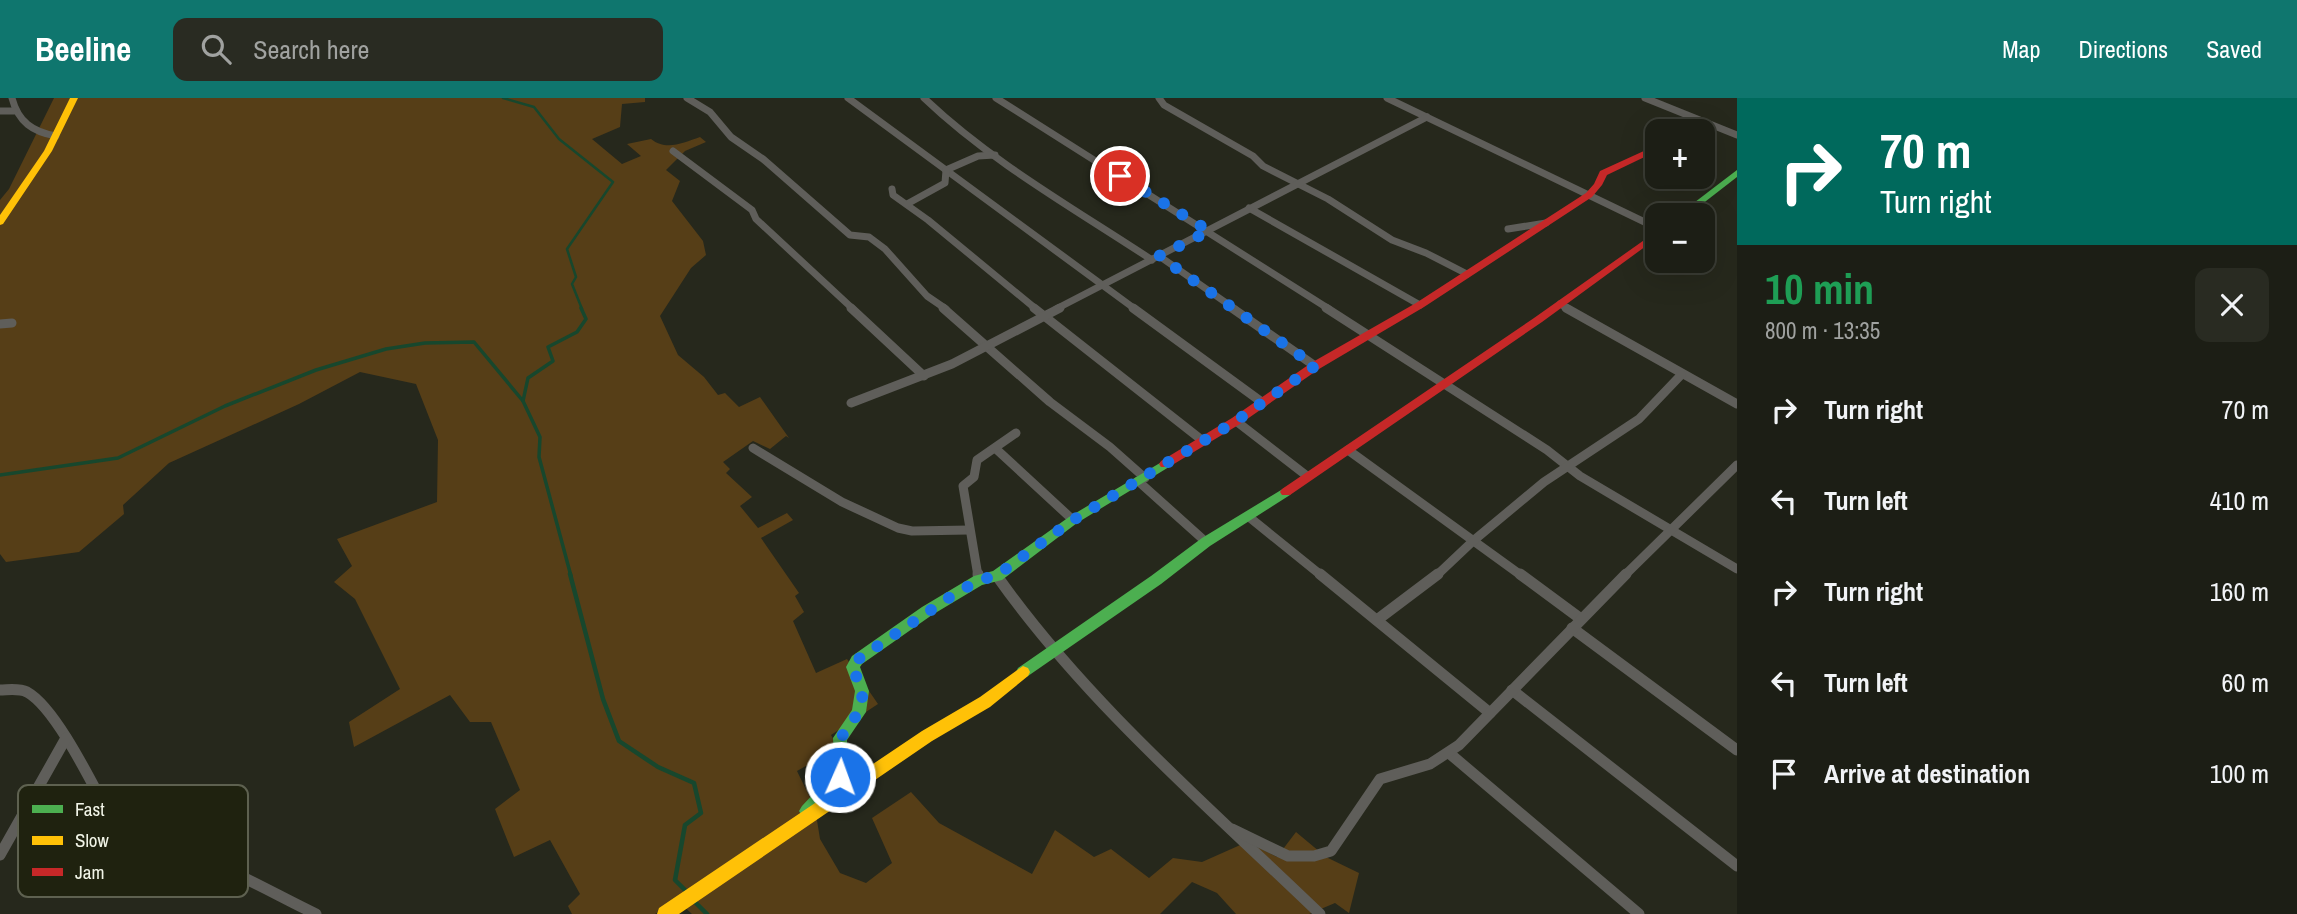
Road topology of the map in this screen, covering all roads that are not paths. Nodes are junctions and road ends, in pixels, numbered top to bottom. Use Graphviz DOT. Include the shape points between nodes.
graph roads {
  1 [pos="12,98"];
  2 [pos="74,98"];
  3 [pos="687,98"];
  4 [pos="848,98"];
  5 [pos="924,98"];
  6 [pos="996,98"];
  7 [pos="1159,98"];
  8 [pos="1387,98"];
  9 [pos="1645,98"];
  10 [pos="0,111"];
  11 [pos="14,111"];
  12 [pos="1427,117"];
  13 [pos="1695,119"];
  14 [pos="1715,127"];
  15 [pos="1737,135"];
  16 [pos="56,136"];
  17 [pos="673,151"];
  18 [pos="1645,154"];
  19 [pos="995,155"];
  20 [pos="946,170"];
  21 [pos="1737,173"];
  22 [pos="1297,185"];
  23 [pos="892,189"];
  24 [pos="1589,195"];
  25 [pos="1698,203"];
  26 [pos="907,205"];
  27 [pos="1249,208"];
  28 [pos="0,222"];
  29 [pos="1645,222"];
  30 [pos="1546,223"];
  31 [pos="1508,229"];
  32 [pos="1209,231"];
  33 [pos="1645,243"];
  34 [pos="1156,258"];
  35 [pos="1467,274"];
  36 [pos="1101,285"];
  37 [pos="1560,304"];
  38 [pos="1420,305"];
  39 [pos="1043,315"];
  40 [pos="12,323"];
  41 [pos="0,324"];
  42 [pos="1366,334"];
  43 [pos="985,345"];
  44 [pos="1315,366"];
  45 [pos="1681,375"];
  46 [pos="924,376"];
  47 [pos="1444,382"];
  48 [pos="851,403"];
  49 [pos="1263,403"];
  50 [pos="1737,404"];
  51 [pos="1236,421"];
  52 [pos="1016,433"];
  53 [pos="1203,440"];
  54 [pos="753,448"];
  55 [pos="995,448"];
  56 [pos="1348,450"];
  57 [pos="1737,465"];
  58 [pos="1567,466"];
  59 [pos="1307,476"];
  60 [pos="1142,479"];
  61 [pos="1249,517"];
  62 [pos="1073,520"];
  63 [pos="969,530"];
  64 [pos="1670,531"];
  65 [pos="1473,541"];
  66 [pos="1206,542"];
  67 [pos="1737,569"];
  68 [pos="996,576"];
  69 [pos="979,580"];
  70 [pos="1581,619"];
  71 [pos="1377,620"];
  72 [pos="1572,628"];
  73 [pos="1055,649"];
  74 [pos="0,690"];
  75 [pos="1512,690"];
  76 [pos="1490,713"];
  77 [pos="66,738"];
  78 [pos="1737,750"];
  79 [pos="1449,753"];
  80 [pos="39,785"];
  81 [pos="92,785"];
  82 [pos="18,823"];
  83 [pos="793,827"];
  84 [pos="1231,829"];
  85 [pos="0,855"];
  86 [pos="1737,866"];
  87 [pos="248,882"];
  88 [pos="316,914"];
  89 [pos="665,914"];
  90 [pos="1320,914"];
  91 [pos="1639,914"];
  1 -- 11 [label="street"];
  2 -- 16 [label="main road"];
  3 -- 43 [label="street" via="710,112 732,137 850,235 869,237 885,248 927,296"];
  4 -- 20 [label="street"];
  5 -- 19 [label="street"];
  6 -- 32 [label="street"];
  7 -- 22 [label="street" via="1164,106"];
  8 -- 12 [label="street"];
  9 -- 13 [label="street"];
  10 -- 11 [label="street"];
  11 -- 16 [label="street" via="30,129"];
  12 -- 22 [label="street"];
  12 -- 24 [label="street"];
  14 -- 15 [label="street"];
  16 -- 28 [label="main road"];
  17 -- 46 [label="street" via="752,210 756,219"];
  18 -- 24 [label="main road" via="1603,173"];
  19 -- 20 [label="street" via="978,156"];
  19 -- 34 [label="street"];
  20 -- 26 [label="street" via="940,188"];
  20 -- 36 [label="street"];
  21 -- 25 [label="main road"];
  22 -- 27 [label="street"];
  22 -- 35 [label="street" via="1392,240"];
  23 -- 26 [label="street" via="891,194"];
  24 -- 29 [label="street"];
  24 -- 30 [label="main road"];
  26 -- 39 [label="street"];
  27 -- 32 [label="street"];
  27 -- 38 [label="street"];
  30 -- 31 [label="street"];
  30 -- 35 [label="main road"];
  32 -- 34 [label="street"];
  32 -- 42 [label="street"];
  33 -- 37 [label="main road"];
  34 -- 36 [label="street"];
  34 -- 44 [label="street"];
  35 -- 38 [label="main road"];
  36 -- 39 [label="street"];
  36 -- 49 [label="street"];
  37 -- 45 [label="street"];
  37 -- 47 [label="main road"];
  38 -- 42 [label="main road"];
  39 -- 43 [label="street"];
  39 -- 53 [label="street"];
  40 -- 41 [label="street"];
  42 -- 44 [label="main road"];
  42 -- 47 [label="street"];
  43 -- 46 [label="street"];
  43 -- 60 [label="street" via="1110,447"];
  44 -- 49 [label="main road"];
  45 -- 50 [label="street"];
  45 -- 58 [label="street" via="1639,419"];
  46 -- 48 [label="street"];
  47 -- 56 [label="main road"];
  47 -- 58 [label="street"];
  49 -- 51 [label="main road"];
  51 -- 53 [label="main road"];
  51 -- 59 [label="street"];
  52 -- 55 [label="street"];
  53 -- 60 [label="main road"];
  54 -- 63 [label="street" via="842,502 898,528"];
  55 -- 62 [label="street"];
  55 -- 63 [label="street" via="978,460 974,477 963,486"];
  56 -- 59 [label="main road"];
  56 -- 65 [label="street"];
  57 -- 64 [label="street"];
  58 -- 64 [label="street"];
  58 -- 65 [label="street"];
  59 -- 61 [label="main road"];
  60 -- 62 [label="main road"];
  60 -- 66 [label="street"];
  61 -- 66 [label="main road"];
  61 -- 71 [label="street"];
  62 -- 68 [label="main road"];
  63 -- 69 [label="street"];
  64 -- 67 [label="street"];
  64 -- 70 [label="street"];
  65 -- 70 [label="street"];
  65 -- 71 [label="street" via="1434,578"];
  66 -- 73 [label="main road"];
  68 -- 69 [label="main road"];
  68 -- 73 [label="street"];
  69 -- 83 [label="main road" via="855,662 853,671 862,694 859,712 841,738 844,758 840,777"];
  70 -- 72 [label="street"];
  71 -- 76 [label="street"];
  72 -- 75 [label="street"];
  72 -- 78 [label="street"];
  73 -- 83 [label="main road" via="985,702"];
  73 -- 84 [label="street"];
  74 -- 77 [label="street" via="33,697"];
  75 -- 76 [label="street"];
  75 -- 86 [label="street"];
  76 -- 79 [label="street"];
  77 -- 80 [label="street"];
  77 -- 81 [label="street"];
  79 -- 84 [label="street" via="1410,772 1380,779 1342,837 1324,854 1288,856"];
  79 -- 91 [label="street"];
  82 -- 85 [label="street"];
  83 -- 89 [label="main road"];
  84 -- 90 [label="street"];
  87 -- 88 [label="street"];
}
